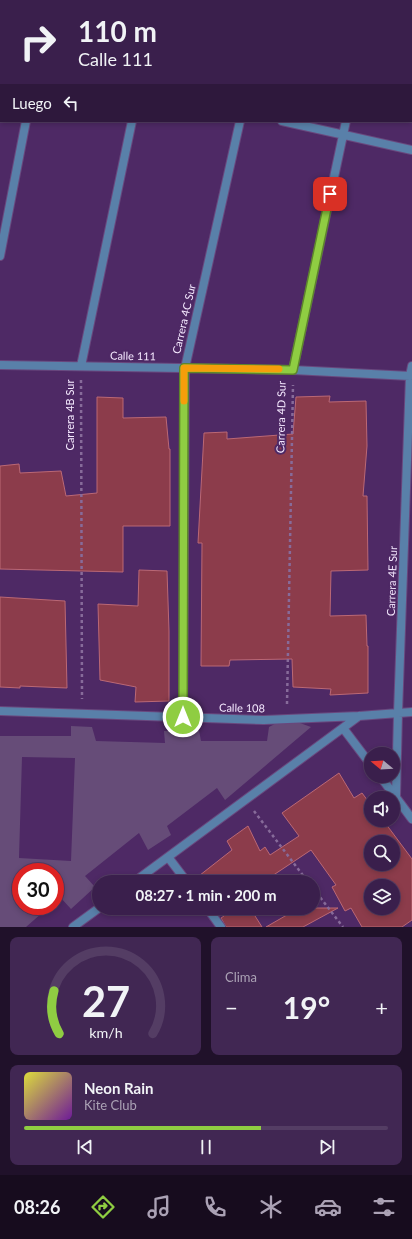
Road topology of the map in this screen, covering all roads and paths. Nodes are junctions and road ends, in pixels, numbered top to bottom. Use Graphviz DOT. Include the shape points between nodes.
graph roads {
  1 [pos="26,122"];
  2 [pos="132,122"];
  3 [pos="240,122"];
  4 [pos="286,122"];
  5 [pos="346,122"];
  6 [pos="343,135"];
  7 [pos="412,150"];
  8 [pos="0,256"];
  9 [pos="0,365"];
  10 [pos="81,366"];
  11 [pos="412,366"];
  12 [pos="184,368"];
  13 [pos="293,370"];
  14 [pos="410,376"];
  15 [pos="0,711"];
  16 [pos="412,712"];
  17 [pos="398,713"];
  18 [pos="82,714"];
  19 [pos="359,716"];
  20 [pos="183,717"];
  21 [pos="286,718"];
  22 [pos="343,728"];
  23 [pos="364,756"];
  24 [pos="385,783"];
  25 [pos="391,791"];
  26 [pos="396,791"];
  27 [pos="245,800"];
  28 [pos="400,802"];
  29 [pos="412,819"];
  30 [pos="168,857"];
  31 [pos="144,875"];
  32 [pos="182,875"];
  33 [pos="303,875"];
  34 [pos="320,897"];
  35 [pos="92,913"];
  36 [pos="212,915"];
  37 [pos="73,927"];
  38 [pos="221,927"];
  39 [pos="343,927"];
  1 -- 8 [label="street"];
  2 -- 10 [label="street, Carrera 4B Sur"];
  3 -- 12 [label="street, Carrera 4C Sur"];
  4 -- 6 [label="street"];
  5 -- 6 [label="street, Carrera 4D Sur"];
  6 -- 7 [label="street"];
  6 -- 13 [label="street, Carrera 4D Sur"];
  9 -- 10 [label="street, Calle 111"];
  10 -- 12 [label="street, Calle 111"];
  10 -- 18 [label="path, Carrera 4B Sur"];
  11 -- 14 [label="street, Carrera 4E Sur"];
  12 -- 13 [label="street, Calle 111"];
  12 -- 20 [label="street, Carrera 4C Sur"];
  13 -- 14 [label="street, Calle 111"];
  13 -- 21 [label="path, Carrera 4D Sur"];
  14 -- 17 [label="street, Carrera 4E Sur"];
  15 -- 18 [label="street, Calle 108"];
  16 -- 17 [label="street, Calle 108"];
  17 -- 19 [label="street, Calle 108"];
  17 -- 26 [label="street, Carrera 4E Sur"];
  18 -- 20 [label="street, Calle 108"];
  19 -- 21 [label="street, Calle 108"];
  19 -- 22 [label="street"];
  20 -- 21 [label="street, Calle 108" via="264,720"];
  22 -- 23 [label="street"];
  22 -- 27 [label="street"];
  24 -- 25 [label="street"];
  27 -- 30 [label="street"];
  27 -- 33 [label="path"];
  28 -- 29 [label="street"];
  30 -- 31 [label="street"];
  30 -- 32 [label="street"];
  34 -- 39 [label="path"];
  35 -- 37 [label="street"];
  36 -- 38 [label="street"];
}
